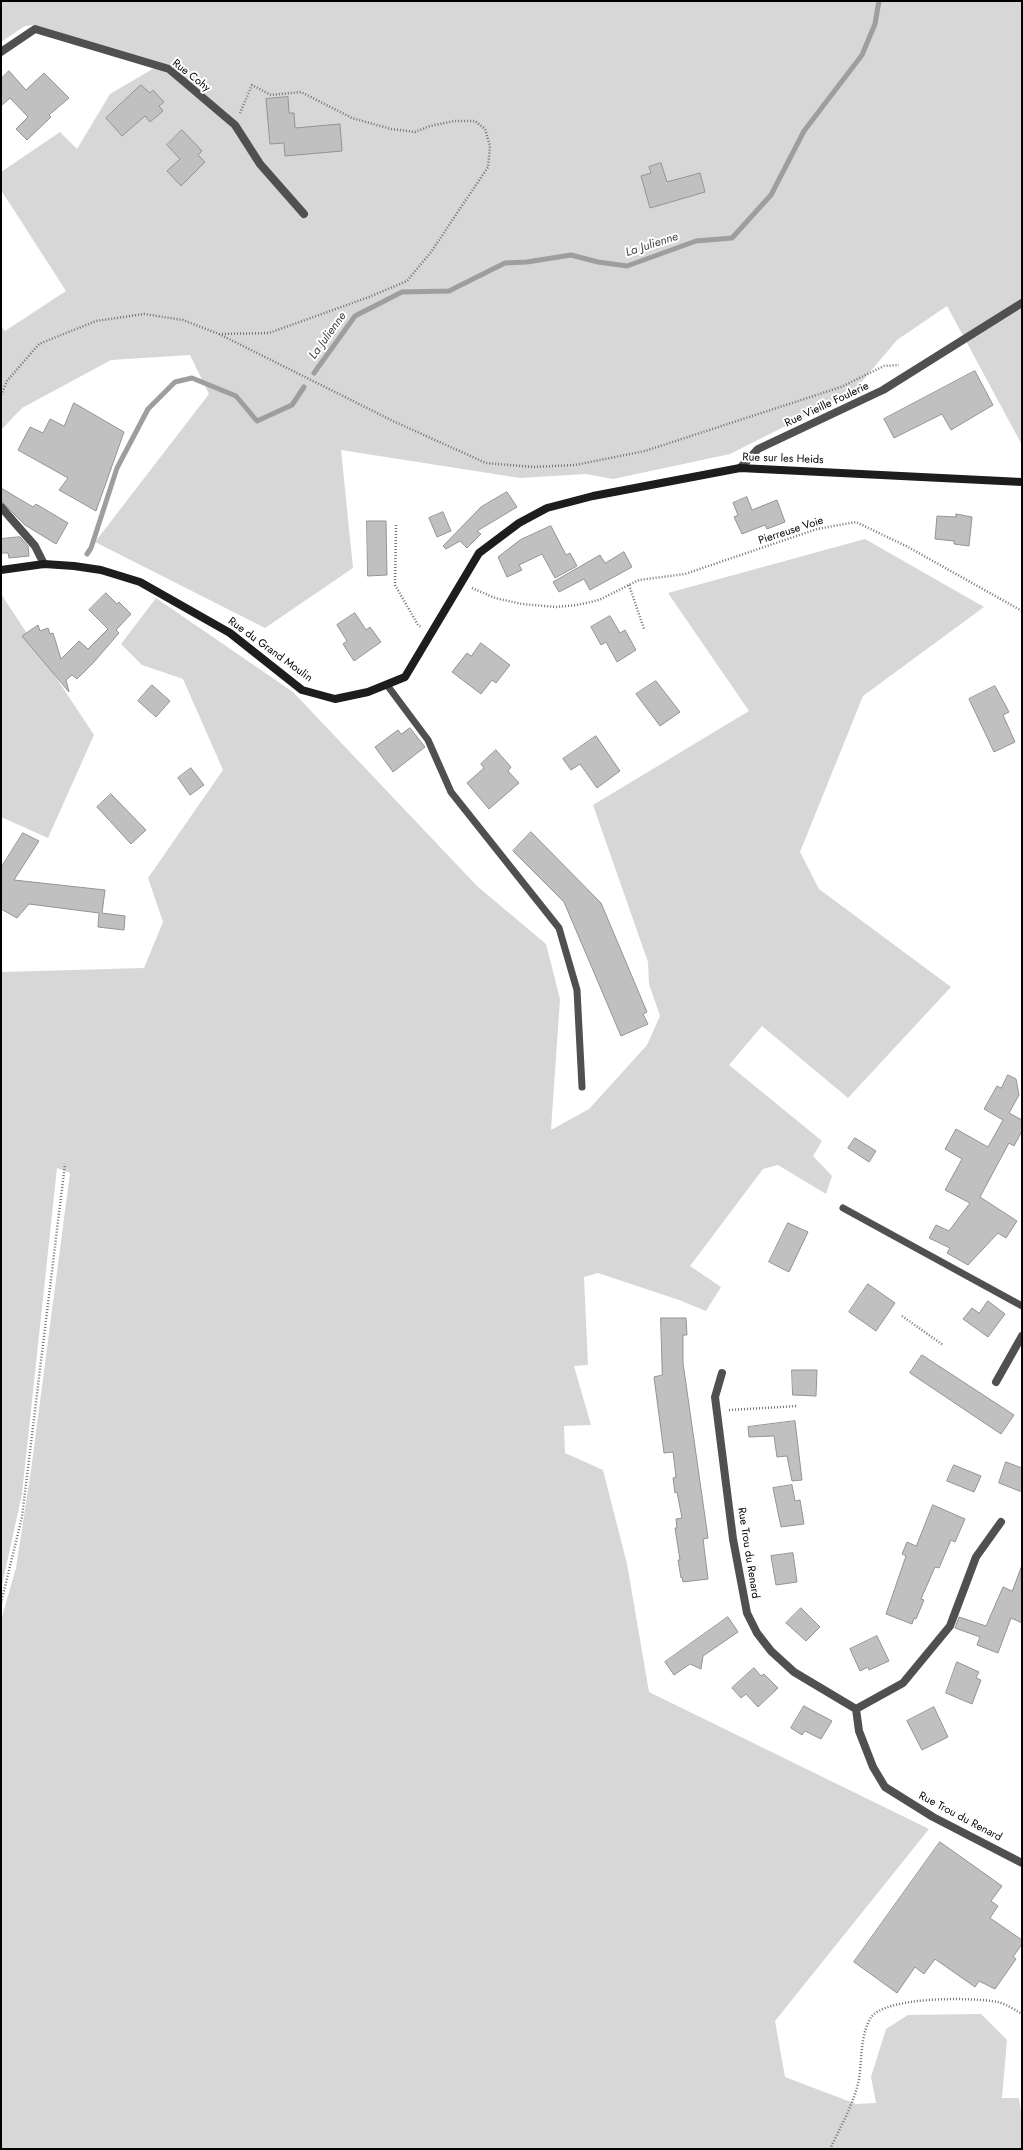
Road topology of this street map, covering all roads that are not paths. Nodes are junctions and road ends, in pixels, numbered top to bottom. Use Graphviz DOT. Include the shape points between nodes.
graph roads {
  1 [pos="1,52"];
  2 [pos="304,214"];
  3 [pos="1022,303"];
  4 [pos="740,468"];
  5 [pos="1022,482"];
  6 [pos="1,507"];
  7 [pos="547,508"];
  8 [pos="44,564"];
  9 [pos="1,570"];
  10 [pos="387,685"];
  11 [pos="582,1087"];
  12 [pos="843,1208"];
  13 [pos="1022,1306"];
  14 [pos="1022,1336"];
  15 [pos="722,1373"];
  16 [pos="996,1382"];
  17 [pos="1001,1522"];
  18 [pos="856,1709"];
  19 [pos="1022,1863"];
  1 -- 2 [label="street, Rue Cohy" via="35,29 168,69 235,125 260,164"];
  3 -- 4 [label="street, Rue Vieille Foulerie" via="883,390 758,449"];
  4 -- 5 [label="street, Rue sur les Heids"];
  4 -- 7 [label="street, Rue sur les Heids" via="593,496"];
  6 -- 8 [label="street" via="35,546"];
  7 -- 10 [label="street, Rue du Grand Moulin" via="519,523 479,553 405,677"];
  8 -- 9 [label="street, Rue du Grand Moulin"];
  8 -- 10 [label="street, Rue du Grand Moulin" via="101,570 140,582 230,633 302,690 335,699"];
  10 -- 11 [label="lane" via="428,740 451,792 559,928 577,990"];
  12 -- 13 [label="lane"];
  14 -- 16 [label="street"];
  15 -- 18 [label="street, Rue Trou du Renard" via="715,1397 716,1410 733,1539 747,1613 771,1652 794,1672"];
  17 -- 18 [label="street" via="976,1557 950,1626 903,1683"];
  18 -- 19 [label="street, Rue Trou du Renard" via="859,1731 885,1787 933,1817"];
}
